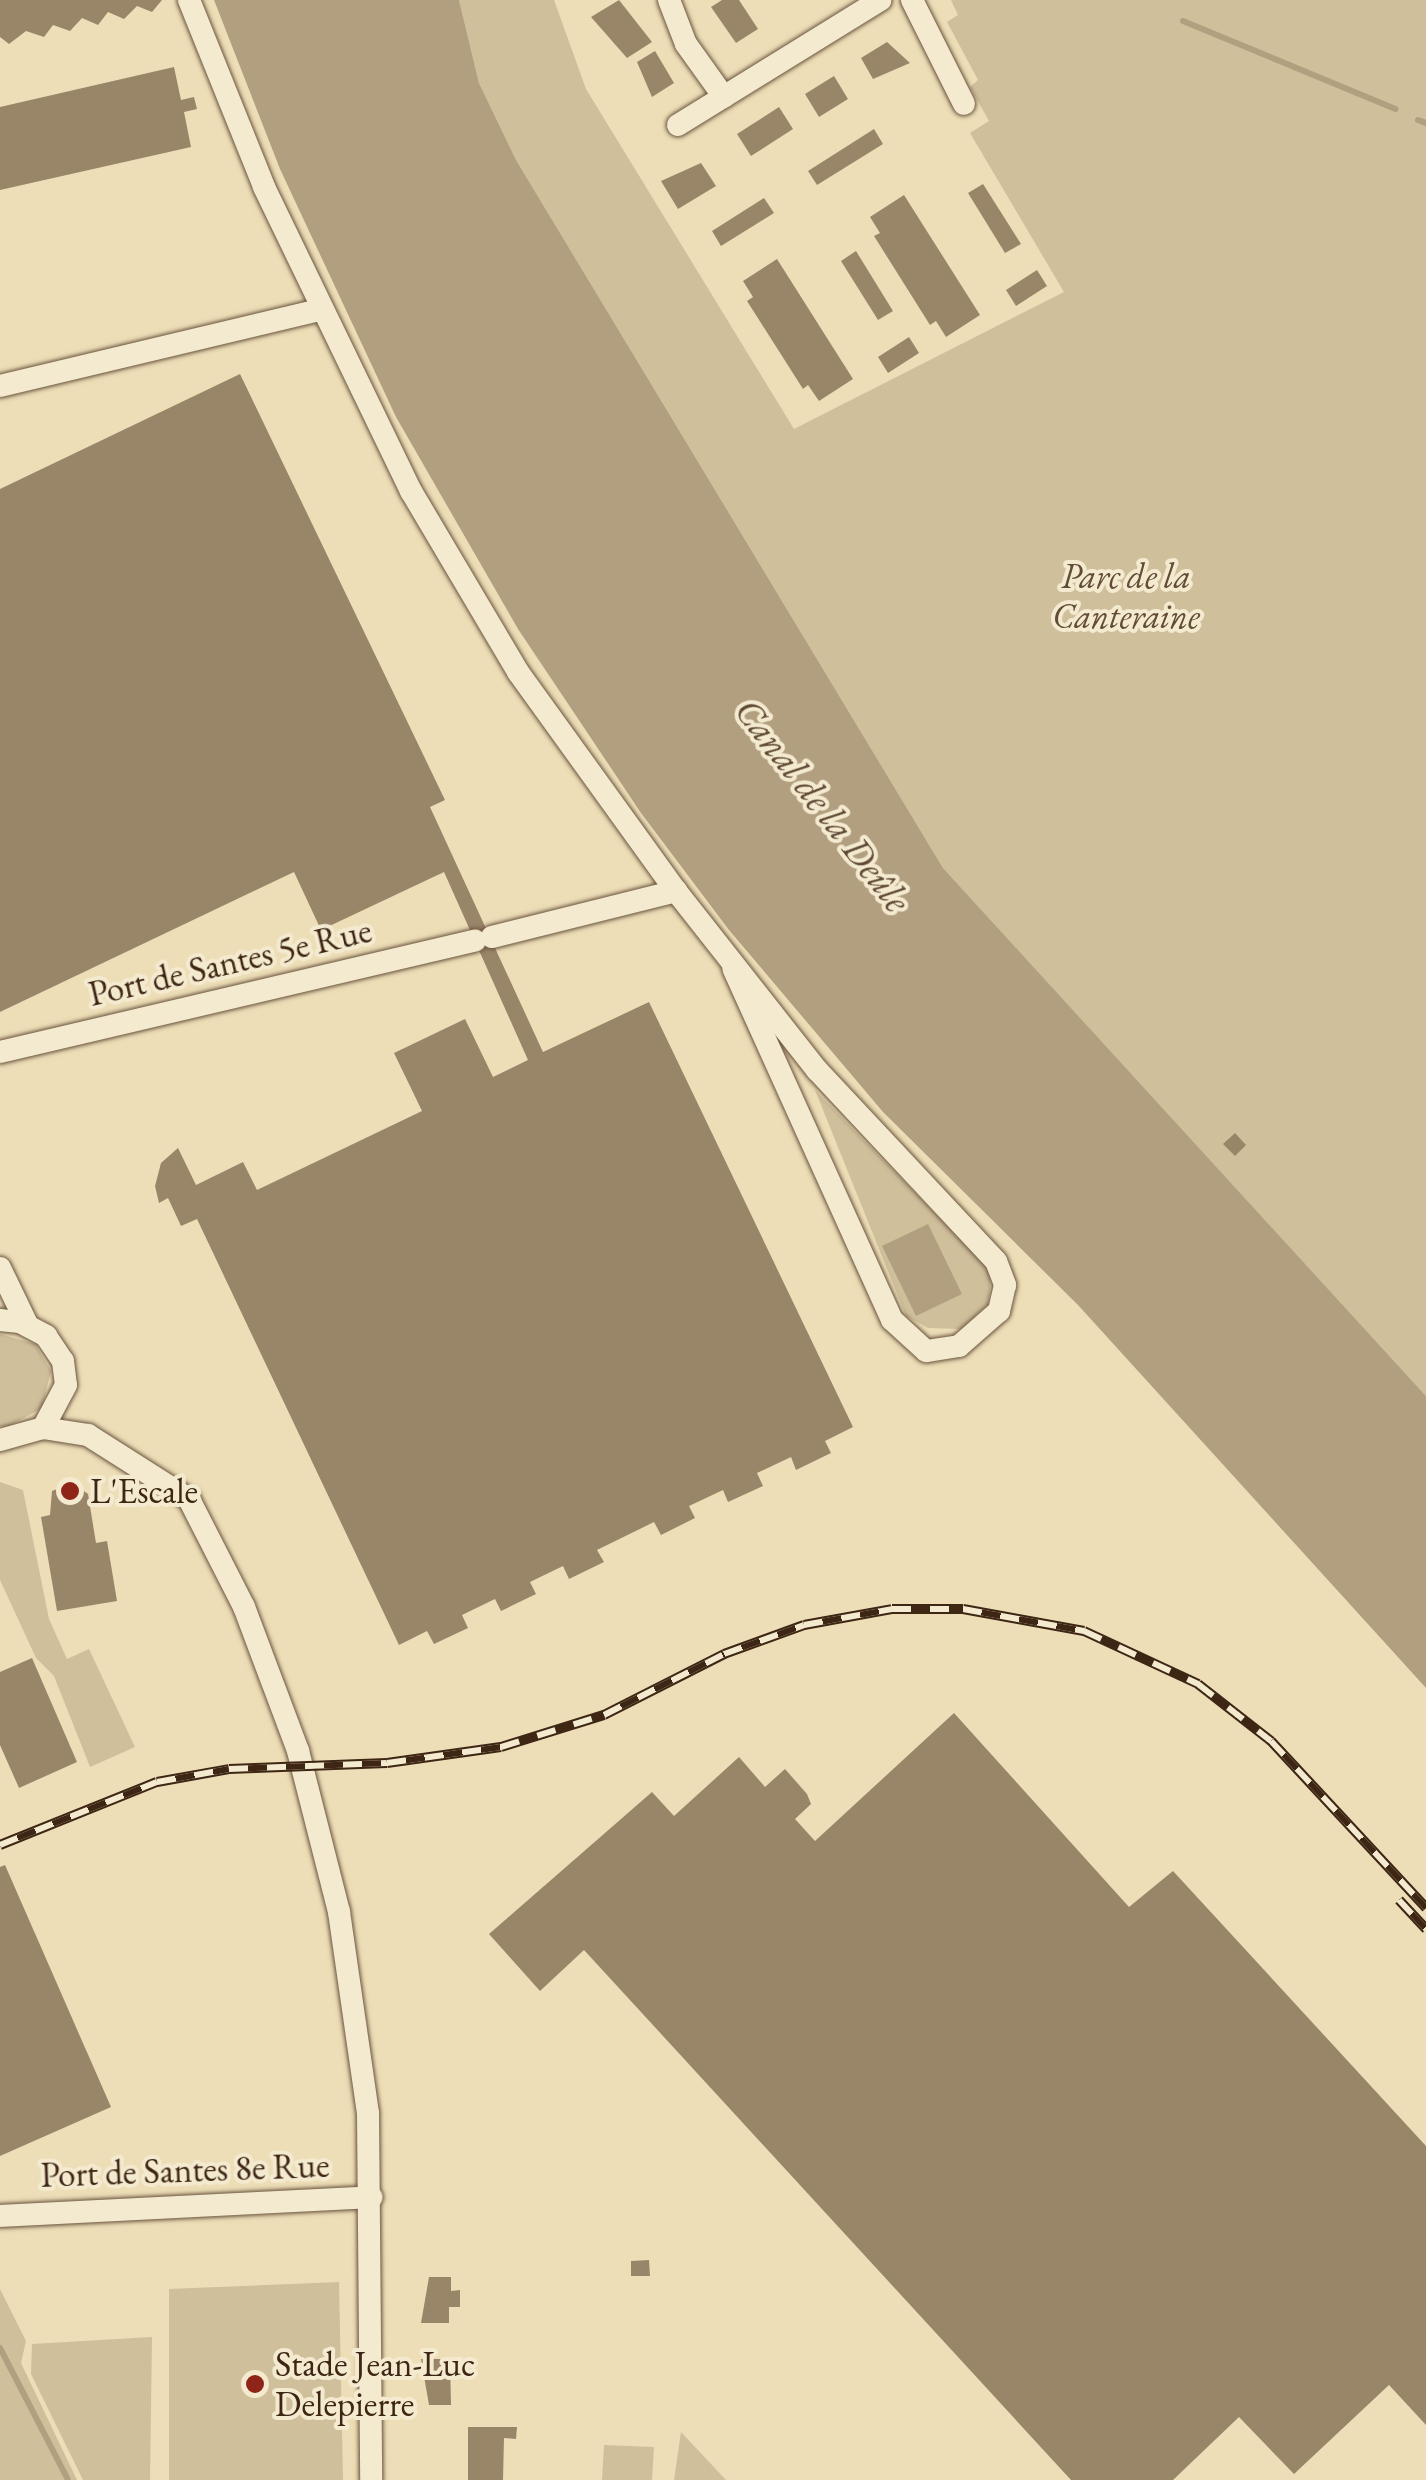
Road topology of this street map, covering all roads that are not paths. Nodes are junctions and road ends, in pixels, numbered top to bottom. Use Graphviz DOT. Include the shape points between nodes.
graph roads {
  1 [pos="189,0"];
  2 [pos="669,0"];
  3 [pos="880,0"];
  4 [pos="912,0"];
  5 [pos="724,97"];
  6 [pos="964,104"];
  7 [pos="678,125"];
  8 [pos="320,310"];
  9 [pos="0,386"];
  10 [pos="676,891"];
  11 [pos="733,968"];
  12 [pos="0,1052"];
  13 [pos="0,1268"];
  14 [pos="0,1320"];
  15 [pos="27,1324"];
  16 [pos="65,1392"];
  17 [pos="43,1428"];
  18 [pos="0,1440"];
  19 [pos="108,1446"];
  20 [pos="372,2196"];
  21 [pos="0,2216"];
  22 [pos="371,2480"];
  1 -- 8 [label="street"];
  2 -- 5 [label="street" via="686,44"];
  3 -- 5 [label="street"];
  4 -- 6 [label="street"];
  5 -- 7 [label="street"];
  8 -- 9 [label="street"];
  8 -- 10 [label="street" via="470,594 580,762"];
  10 -- 11 [label="street"];
  10 -- 12 [label="street, Port de Santes 5e Rue"];
  11 -- 11 [label="street" via="892,1320 926,1351 959,1346 999,1311 1005,1285 996,1261"];
  13 -- 15 [label="street"];
  14 -- 15 [label="street"];
  15 -- 16 [label="street" via="56,1348"];
  16 -- 17 [label="street"];
  16 -- 19 [label="street"];
  17 -- 18 [label="street"];
  17 -- 19 [label="street" via="78,1431"];
  19 -- 20 [label="street" via="189,1499 230,1576 283,1707 341,1922 364,2080"];
  20 -- 21 [label="street, Port de Santes 8e Rue"];
  20 -- 22 [label="street"];
}
